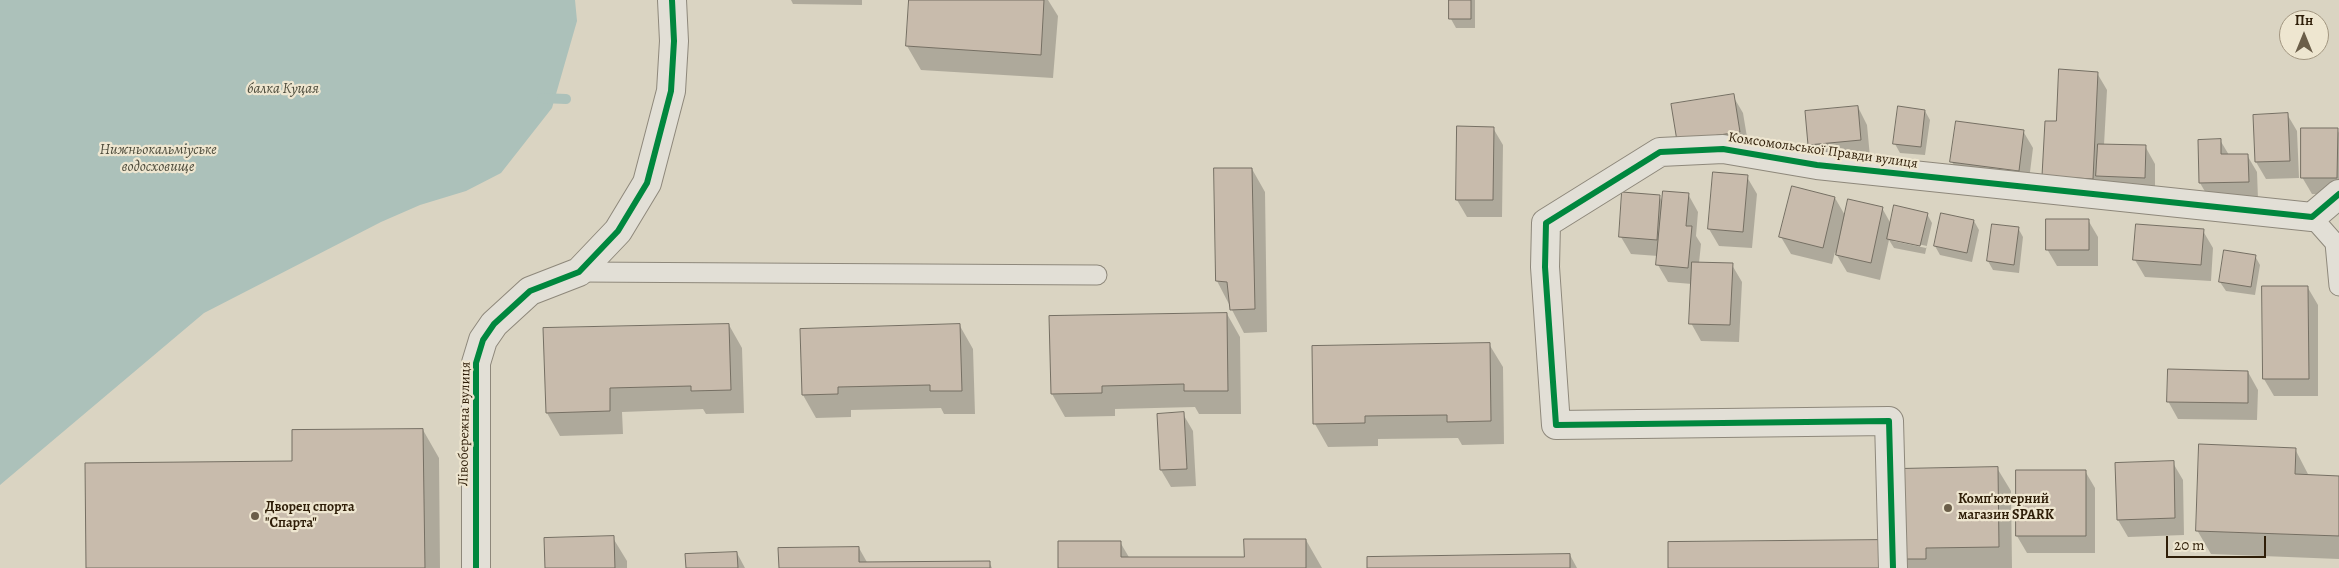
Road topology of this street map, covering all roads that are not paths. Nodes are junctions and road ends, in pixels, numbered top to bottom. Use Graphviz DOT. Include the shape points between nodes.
graph roads {
  1 [pos="672,0"];
  2 [pos="2339,194"];
  3 [pos="2312,217"];
  4 [pos="579,272"];
  5 [pos="1097,275"];
  6 [pos="2339,286"];
  7 [pos="476,568"];
  8 [pos="1893,568"];
  1 -- 4 [label="street, Лівобережна вулиця" via="671,90 647,183 618,230"];
  2 -- 3 [label="street"];
  3 -- 6 [label="lane" via="2335,243"];
  3 -- 8 [label="street, Комсомольської Правди вулиця" via="1827,166 1723,149 1660,152 1546,223 1545,267 1556,425 1889,421"];
  4 -- 5 [label="lane"];
  4 -- 7 [label="street, Лівобережна вулиця" via="530,291 494,324 483,340 476,363"];
}
